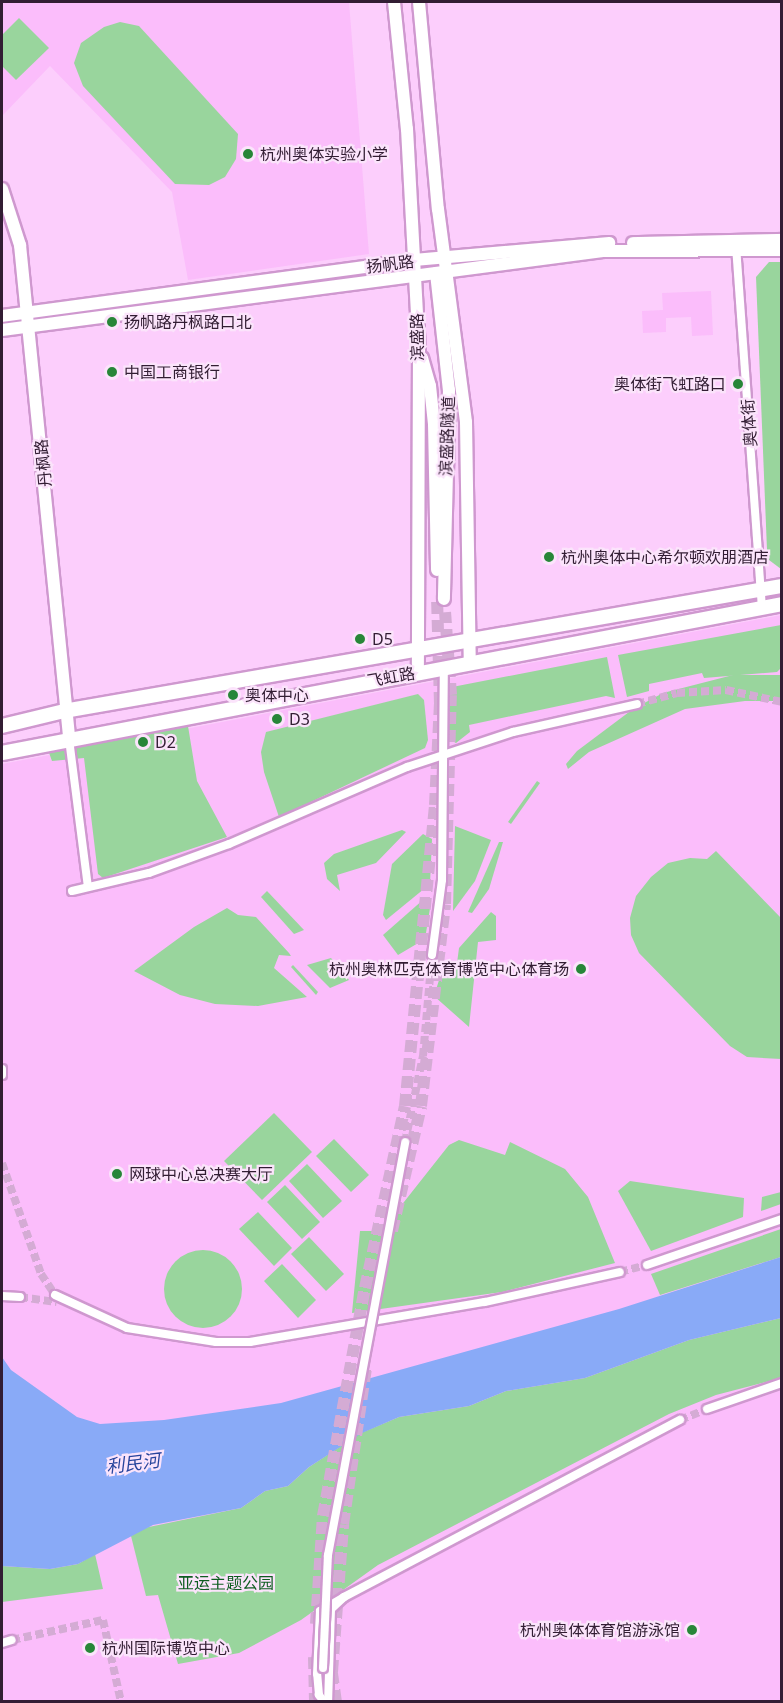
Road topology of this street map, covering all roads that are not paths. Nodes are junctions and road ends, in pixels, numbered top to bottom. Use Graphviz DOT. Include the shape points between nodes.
graph roads {
  1 [pos="394,2"];
  2 [pos="419,2"];
  3 [pos="2,189"];
  4 [pos="782,240"];
  5 [pos="736,245"];
  6 [pos="782,250"];
  7 [pos="447,258"];
  8 [pos="414,260"];
  9 [pos="441,272"];
  10 [pos="415,276"];
  11 [pos="26,312"];
  12 [pos="2,316"];
  13 [pos="27,326"];
  14 [pos="2,330"];
  15 [pos="419,349"];
  16 [pos="782,586"];
  17 [pos="761,590"];
  18 [pos="782,604"];
  19 [pos="762,608"];
  20 [pos="471,642"];
  21 [pos="417,651"];
  22 [pos="470,664"];
  23 [pos="444,668"];
  24 [pos="418,672"];
  25 [pos="637,704"];
  26 [pos="64,711"];
  27 [pos="2,726"];
  28 [pos="69,739"];
  29 [pos="2,753"];
  30 [pos="444,755"];
  31 [pos="88,887"];
  32 [pos="72,891"];
  33 [pos="432,955"];
  34 [pos="2,1069"];
  35 [pos="2,1075"];
  36 [pos="405,1142"];
  37 [pos="782,1219"];
  38 [pos="647,1265"];
  39 [pos="620,1272"];
  40 [pos="2,1296"];
  41 [pos="20,1297"];
  42 [pos="59,1300"];
  43 [pos="782,1383"];
  44 [pos="707,1408"];
  45 [pos="680,1420"];
  46 [pos="344,1597"];
  47 [pos="12,1640"];
  48 [pos="2,1643"];
  49 [pos="323,1668"];
  50 [pos="326,1701"];
  1 -- 8 [label="main road, 滨盛路" via="407,129"];
  2 -- 7 [label="main road" via="438,209"];
  3 -- 11 [label="main road, 丹枫路" via="20,245"];
  4 -- 5 [label="main road, 扬帆路"];
  5 -- 6 [label="main road"];
  5 -- 7 [label="main road, 扬帆路" via="593,244"];
  5 -- 9 [label="main road" via="603,251"];
  5 -- 17 [label="street, 奥体街"];
  7 -- 8 [label="main road, 扬帆路"];
  7 -- 9 [label="main road"];
  8 -- 10 [label="main road, 滨盛路"];
  8 -- 11 [label="main road, 扬帆路"];
  9 -- 10 [label="main road"];
  9 -- 15 [label="main road, 滨盛路隧道" via="449,390 441,598 434,424 430,386"];
  9 -- 20 [label="main road" via="466,422"];
  10 -- 13 [label="main road"];
  10 -- 15 [label="main road, 滨盛路"];
  11 -- 12 [label="main road, 扬帆路"];
  11 -- 13 [label="main road, 丹枫路"];
  13 -- 14 [label="main road"];
  13 -- 26 [label="main road, 丹枫路"];
  15 -- 21 [label="main road, 滨盛路"];
  16 -- 17 [label="main road, 飞虹路"];
  17 -- 19 [label="street, 奥体街"];
  17 -- 20 [label="main road, 飞虹路"];
  18 -- 19 [label="main road, 飞虹路"];
  19 -- 22 [label="main road, 飞虹路"];
  20 -- 21 [label="main road, 飞虹路"];
  20 -- 22 [label="main road"];
  21 -- 24 [label="main road, 滨盛路"];
  21 -- 26 [label="main road, 飞虹路"];
  22 -- 23 [label="main road, 飞虹路"];
  23 -- 24 [label="main road, 飞虹路"];
  23 -- 30 [label="street"];
  24 -- 28 [label="main road, 飞虹路"];
  25 -- 30 [label="street" via="513,732"];
  26 -- 27 [label="main road, 飞虹路"];
  26 -- 28 [label="main road, 丹枫路"];
  28 -- 29 [label="main road, 飞虹路"];
  28 -- 31 [label="street"];
  30 -- 31 [label="street" via="189,859"];
  30 -- 33 [label="street" via="442,880"];
  31 -- 32 [label="street"];
  34 -- 35 [label="street"];
  36 -- 49 [label="street, bridge" via="330,1544"];
  37 -- 38 [label="street"];
  39 -- 42 [label="street" via="485,1302 250,1342 205,1340 127,1328"];
  40 -- 41 [label="street"];
  43 -- 44 [label="street"];
  45 -- 46 [label="street"];
  46 -- 50 [label="street" via="331,1609"];
  46 -- 50 [label="street" via="320,1611 317,1674 319,1695"];
  47 -- 48 [label="street"];
}
